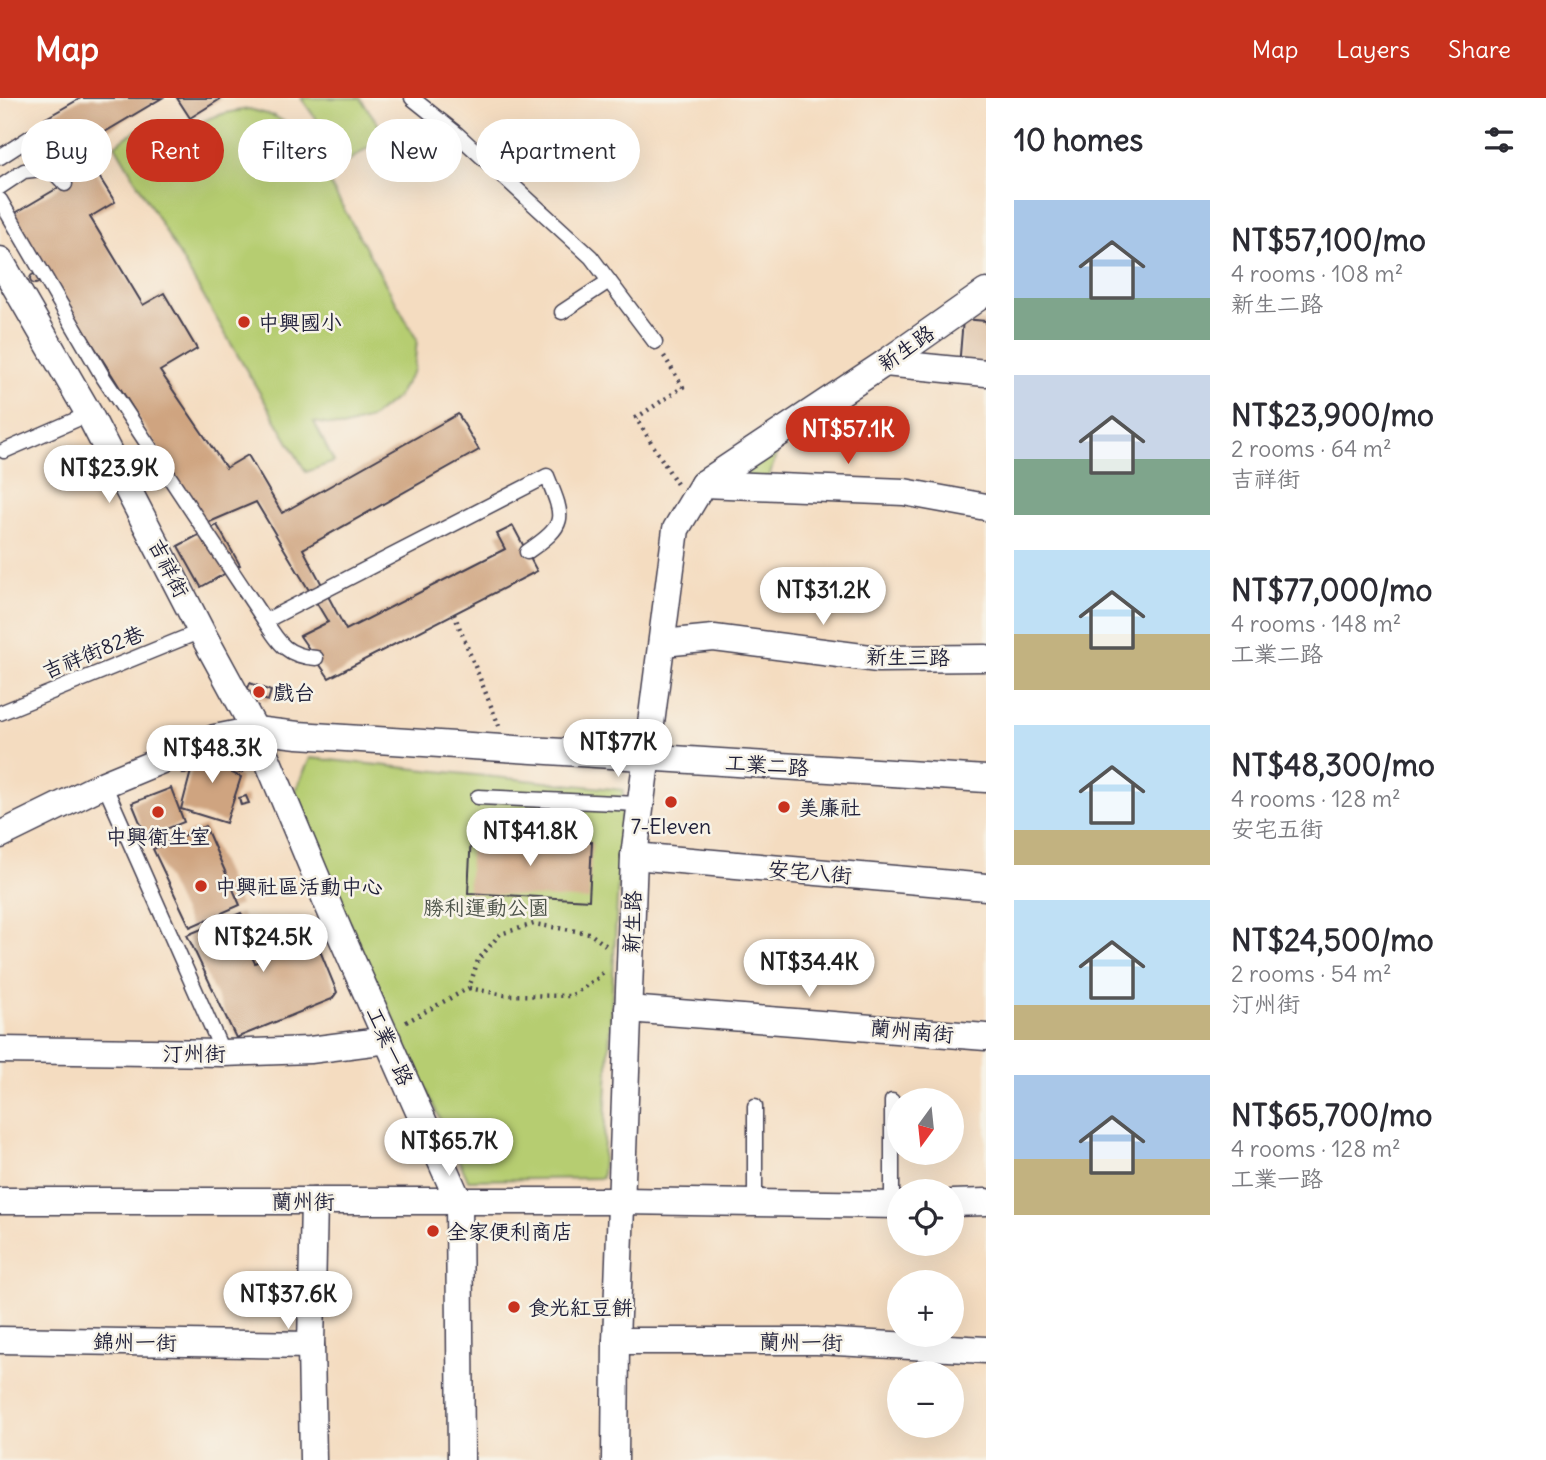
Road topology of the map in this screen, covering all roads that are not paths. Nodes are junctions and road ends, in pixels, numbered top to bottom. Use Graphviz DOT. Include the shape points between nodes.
graph roads {
  1 [pos="412,98"];
  2 [pos="21,143"];
  3 [pos="0,157"];
  4 [pos="65,184"];
  5 [pos="0,187"];
  6 [pos="0,200"];
  7 [pos="1,265"];
  8 [pos="609,281"];
  9 [pos="986,292"];
  10 [pos="562,312"];
  11 [pos="655,342"];
  12 [pos="884,363"];
  13 [pos="986,373"];
  14 [pos="103,377"];
  15 [pos="76,390"];
  16 [pos="89,414"];
  17 [pos="4,451"];
  18 [pos="697,494"];
  19 [pos="986,507"];
  20 [pos="527,552"];
  21 [pos="265,621"];
  22 [pos="201,632"];
  23 [pos="663,643"];
  24 [pos="316,658"];
  25 [pos="986,658"];
  26 [pos="0,713"];
  27 [pos="255,730"];
  28 [pos="648,757"];
  29 [pos="986,779"];
  30 [pos="104,784"];
  31 [pos="478,797"];
  32 [pos="639,804"];
  33 [pos="0,835"];
  34 [pos="634,856"];
  35 [pos="986,887"];
  36 [pos="628,1009"];
  37 [pos="394,1033"];
  38 [pos="986,1037"];
  39 [pos="0,1050"];
  40 [pos="223,1053"];
  41 [pos="755,1106"];
  42 [pos="0,1200"];
  43 [pos="622,1201"];
  44 [pos="314,1202"];
  45 [pos="458,1202"];
  46 [pos="986,1202"];
  47 [pos="964,1203"];
  48 [pos="755,1204"];
  49 [pos="887,1206"];
  50 [pos="0,1340"];
  51 [pos="616,1341"];
  52 [pos="311,1345"];
  53 [pos="986,1350"];
  54 [pos="313,1460"];
  55 [pos="461,1460"];
  56 [pos="614,1460"];
  1 -- 8 [label="lane" via="591,257"];
  2 -- 3 [label="lane"];
  4 -- 5 [label="lane" via="50,168 24,171"];
  6 -- 14 [label="lane"];
  7 -- 15 [label="street, 吉祥街"];
  8 -- 10 [label="lane"];
  8 -- 11 [label="lane"];
  9 -- 12 [label="street, 新生路"];
  12 -- 13 [label="street"];
  12 -- 18 [label="street, 新生路"];
  14 -- 15 [label="lane"];
  14 -- 21 [label="lane"];
  15 -- 16 [label="street, 吉祥街"];
  16 -- 17 [label="lane"];
  16 -- 22 [label="street, 吉祥街"];
  18 -- 19 [label="street" via="904,492"];
  18 -- 23 [label="street, 新生路" via="676,529"];
  20 -- 21 [label="lane" via="554,533 561,510 547,476"];
  21 -- 24 [label="lane" via="279,645 302,657"];
  22 -- 26 [label="lane, 吉祥街82巷"];
  22 -- 27 [label="street, 吉祥街"];
  23 -- 25 [label="street, 新生三路" via="714,638 878,659"];
  23 -- 28 [label="street, 新生路"];
  27 -- 28 [label="street, 工業二路"];
  27 -- 30 [label="street, 工業二路" via="215,738"];
  27 -- 37 [label="street, 工業一路" via="339,931"];
  28 -- 29 [label="street, 工業二路"];
  28 -- 32 [label="street, 新生路"];
  30 -- 33 [label="street, 工業二路"];
  30 -- 40 [label="lane"];
  31 -- 32 [label="lane"];
  32 -- 34 [label="street, 新生路"];
  34 -- 35 [label="street, 安宅八街"];
  34 -- 36 [label="street, 新生路"];
  36 -- 38 [label="street, 蘭州南街"];
  36 -- 43 [label="street, 新生路"];
  37 -- 40 [label="street, 汀州街" via="310,1051"];
  37 -- 45 [label="street, 工業一路"];
  39 -- 40 [label="street, 汀州街"];
  41 -- 48 [label="lane"];
  42 -- 44 [label="street, 蘭州街"];
  43 -- 45 [label="street, 蘭州街"];
  43 -- 48 [label="street, 蘭州街"];
  43 -- 51 [label="street, 新生路"];
  44 -- 45 [label="street, 蘭州街"];
  44 -- 52 [label="street"];
  45 -- 55 [label="street, 工業一路"];
  46 -- 47 [label="street"];
  48 -- 49 [label="street, 蘭州街"];
  50 -- 52 [label="street, 錦州一街"];
  51 -- 53 [label="street, 蘭州一街" via="817,1341"];
  51 -- 56 [label="street, 新生路"];
  52 -- 54 [label="street"];
}
